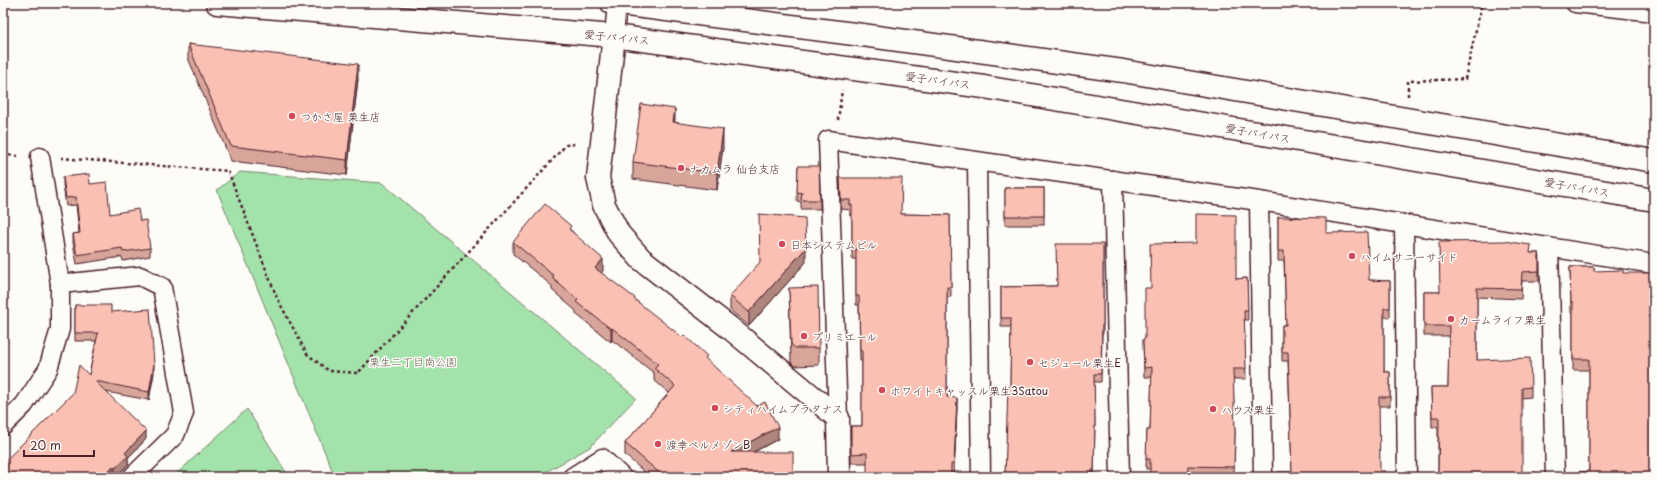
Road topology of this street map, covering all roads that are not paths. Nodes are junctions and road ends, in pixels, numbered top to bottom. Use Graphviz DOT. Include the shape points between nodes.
graph roads {
  1 [pos="217,3"];
  2 [pos="612,3"];
  3 [pos="617,3"];
  4 [pos="1575,3"];
  5 [pos="1649,9"];
  6 [pos="614,36"];
  7 [pos="40,157"];
  8 [pos="1654,161"];
  9 [pos="977,162"];
  10 [pos="1113,180"];
  11 [pos="1654,200"];
  12 [pos="1259,201"];
  13 [pos="1404,224"];
  14 [pos="1549,247"];
  15 [pos="1654,264"];
  16 [pos="60,284"];
  17 [pos="838,418"];
  18 [pos="3,426"];
  19 [pos="132,477"];
  20 [pos="572,477"];
  21 [pos="622,477"];
  22 [pos="839,477"];
  23 [pos="981,477"];
  24 [pos="1120,477"];
  25 [pos="1264,477"];
  26 [pos="1407,477"];
  27 [pos="1555,477"];
  1 -- 6 [label="main road, 愛子バイパス"];
  2 -- 3 [label="main road"];
  3 -- 6 [label="street"];
  3 -- 8 [label="main road" via="1115,70"];
  4 -- 5 [label="street"];
  6 -- 11 [label="main road, 愛子バイパス" via="984,86"];
  6 -- 17 [label="main road" via="598,178 604,205 619,234 641,259 730,328"];
  7 -- 16 [label="street"];
  9 -- 10 [label="street"];
  9 -- 17 [label="street" via="828,140"];
  9 -- 23 [label="street"];
  10 -- 12 [label="street"];
  10 -- 24 [label="street"];
  12 -- 13 [label="street"];
  12 -- 25 [label="street"];
  13 -- 14 [label="street"];
  13 -- 26 [label="street"];
  14 -- 15 [label="street"];
  14 -- 27 [label="street"];
  16 -- 18 [label="street" via="60,329 48,369 24,405"];
  16 -- 19 [label="street" via="140,276 162,287 184,413 175,435"];
  17 -- 22 [label="main road"];
  20 -- 21 [label="street" via="602,458"];
}
